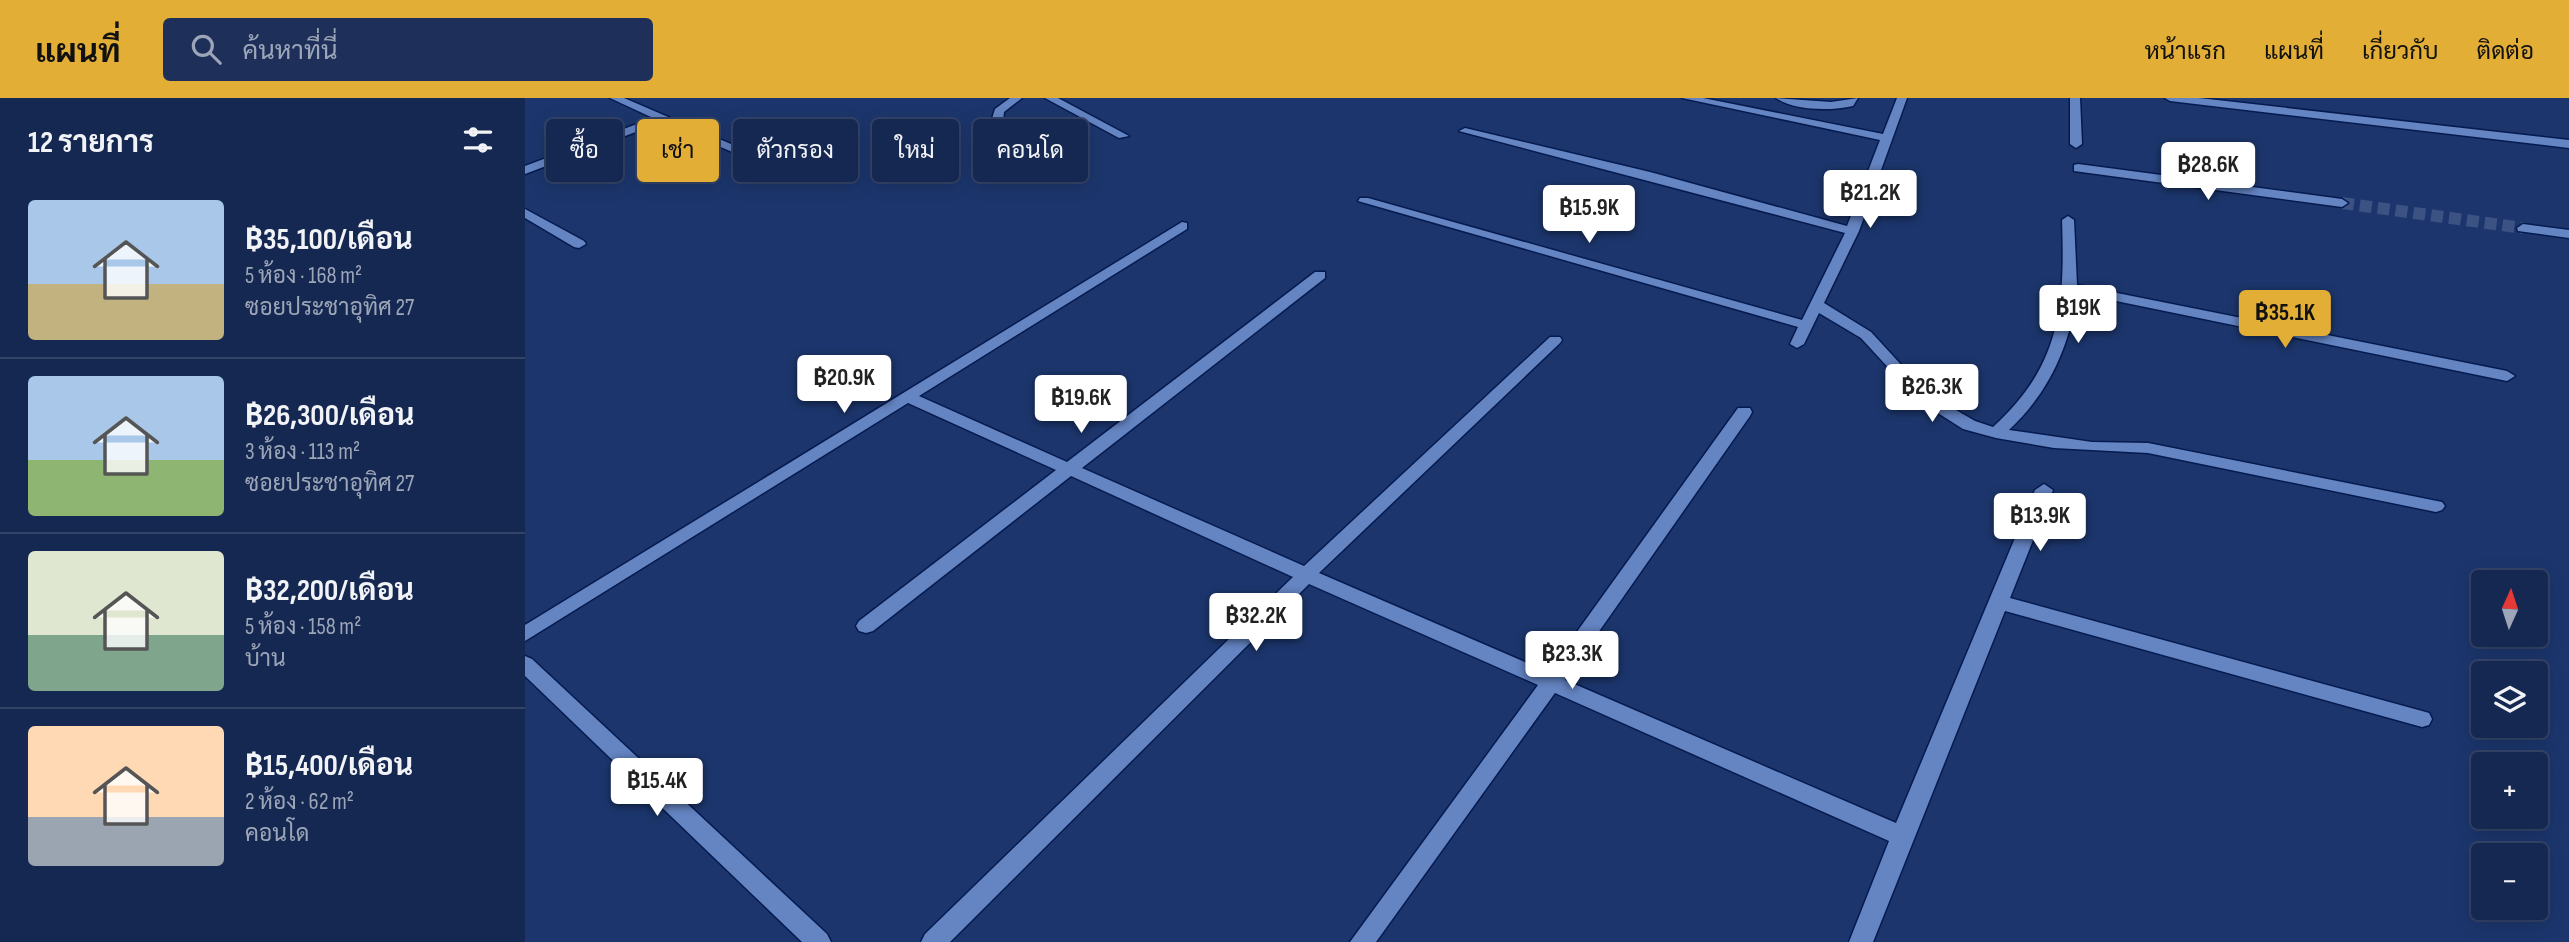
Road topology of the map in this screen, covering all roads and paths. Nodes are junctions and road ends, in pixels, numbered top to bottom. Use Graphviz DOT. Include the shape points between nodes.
graph roads {
  1 [pos="615,98"];
  2 [pos="1017,98"];
  3 [pos="1050,98"];
  4 [pos="1687,98"];
  5 [pos="1781,98"];
  6 [pos="1853,98"];
  7 [pos="1902,98"];
  8 [pos="2075,98"];
  9 [pos="2170,98"];
  10 [pos="663,118"];
  11 [pos="998,119"];
  12 [pos="1465,131"];
  13 [pos="1123,136"];
  14 [pos="1886,138"];
  15 [pos="2076,144"];
  16 [pos="2569,144"];
  17 [pos="733,148"];
  18 [pos="2078,168"];
  19 [pos="525,170"];
  20 [pos="1364,201"];
  21 [pos="2341,203"];
  22 [pos="525,214"];
  23 [pos="2068,220"];
  24 [pos="1182,226"];
  25 [pos="2523,228"];
  26 [pos="1852,230"];
  27 [pos="2569,234"];
  28 [pos="579,244"];
  29 [pos="1320,275"];
  30 [pos="2070,288"];
  31 [pos="1815,304"];
  32 [pos="1805,325"];
  33 [pos="1555,340"];
  34 [pos="1797,344"];
  35 [pos="2507,376"];
  36 [pos="908,397"];
  37 [pos="1744,412"];
  38 [pos="1996,433"];
  39 [pos="1066,470"];
  40 [pos="2044,490"];
  41 [pos="2436,506"];
  42 [pos="1305,575"];
  43 [pos="1999,601"];
  44 [pos="866,626"];
  45 [pos="525,634"];
  46 [pos="525,664"];
  47 [pos="1552,682"];
  48 [pos="2423,719"];
  49 [pos="1902,836"];
  50 [pos="819,942"];
  51 [pos="933,942"];
  52 [pos="1361,942"];
  53 [pos="1861,942"];
  1 -- 10 [label="street"];
  2 -- 11 [label="street" via="999,111"];
  3 -- 13 [label="street"];
  4 -- 14 [label="street"];
  5 -- 6 [label="street" via="1835,106 1849,104"];
  7 -- 14 [label="street"];
  8 -- 15 [label="street"];
  9 -- 16 [label="street"];
  10 -- 17 [label="street"];
  10 -- 19 [label="street"];
  12 -- 26 [label="street"];
  14 -- 26 [label="street"];
  18 -- 21 [label="street"];
  20 -- 32 [label="street"];
  22 -- 28 [label="street"];
  23 -- 30 [label="street"];
  24 -- 36 [label="street"];
  25 -- 27 [label="street"];
  26 -- 31 [label="street"];
  29 -- 39 [label="street"];
  30 -- 35 [label="street"];
  30 -- 38 [label="street" via="2062,337 2045,376 2015,418"];
  31 -- 32 [label="street"];
  31 -- 38 [label="street" via="1866,335 1936,405 1969,425"];
  32 -- 34 [label="street"];
  33 -- 42 [label="street"];
  36 -- 39 [label="street"];
  36 -- 45 [label="street"];
  37 -- 47 [label="street"];
  38 -- 41 [label="street" via="2092,447 2148,448"];
  39 -- 42 [label="street"];
  39 -- 44 [label="street"];
  40 -- 43 [label="street"];
  42 -- 47 [label="street"];
  42 -- 51 [label="street"];
  43 -- 48 [label="street"];
  43 -- 49 [label="street"];
  46 -- 50 [label="street"];
  47 -- 49 [label="street"];
  47 -- 52 [label="street"];
  49 -- 53 [label="street"];
}
